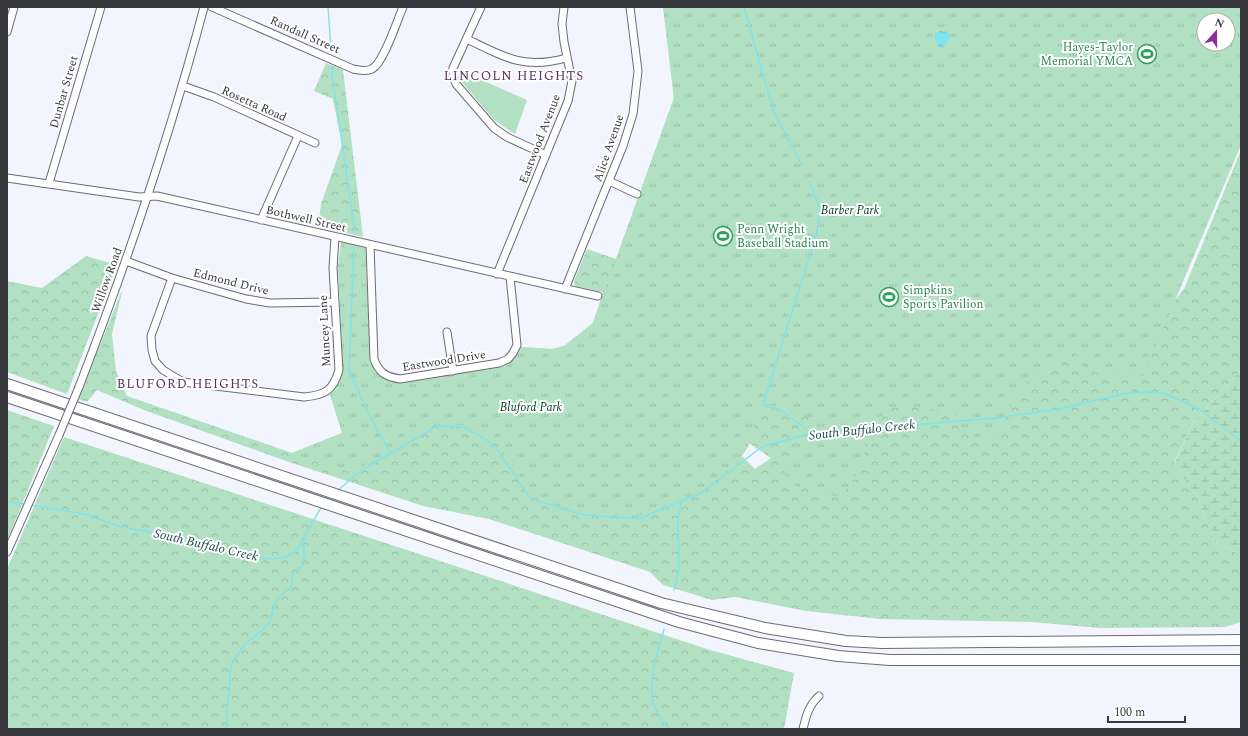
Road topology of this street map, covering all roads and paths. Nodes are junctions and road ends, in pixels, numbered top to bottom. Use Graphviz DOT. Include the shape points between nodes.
graph roads {
  1 [pos="14,7"];
  2 [pos="101,7"];
  3 [pos="204,7"];
  4 [pos="212,7"];
  5 [pos="403,7"];
  6 [pos="481,7"];
  7 [pos="564,7"];
  8 [pos="630,7"];
  9 [pos="7,32"];
  10 [pos="467,39"];
  11 [pos="566,58"];
  12 [pos="183,86"];
  13 [pos="298,136"];
  14 [pos="315,143"];
  15 [pos="546,155"];
  16 [pos="7,178"];
  17 [pos="609,181"];
  18 [pos="49,183"];
  19 [pos="637,194"];
  20 [pos="147,196"];
  21 [pos="261,220"];
  22 [pos="335,237"];
  23 [pos="370,245"];
  24 [pos="126,261"];
  25 [pos="497,274"];
  26 [pos="510,277"];
  27 [pos="172,278"];
  28 [pos="565,289"];
  29 [pos="598,296"];
  30 [pos="334,302"];
  31 [pos="447,332"];
  32 [pos="453,371"];
  33 [pos="7,384"];
  34 [pos="7,397"];
  35 [pos="7,552"];
  36 [pos="1241,640"];
  37 [pos="1241,660"];
  38 [pos="819,696"];
  39 [pos="803,729"];
  1 -- 9 [label="street"];
  2 -- 18 [label="street, Dunbar Street"];
  3 -- 12 [label="street, Willow Road"];
  4 -- 5 [label="street, Randall Street" via="353,68 367,71 381,59"];
  6 -- 10 [label="street"];
  7 -- 11 [label="street, Eastwood Avenue" via="562,24"];
  8 -- 17 [label="street, Alice Avenue" via="638,71 636,90 633,114"];
  10 -- 11 [label="street" via="519,62 550,62"];
  10 -- 15 [label="street" via="453,68 456,84 494,128"];
  11 -- 15 [label="street, Eastwood Avenue" via="571,69 572,81 568,101"];
  12 -- 13 [label="street, Rosetta Road" via="214,97"];
  12 -- 20 [label="street, Willow Road"];
  13 -- 14 [label="street, Rosetta Road"];
  13 -- 21 [label="street"];
  15 -- 25 [label="street, Eastwood Avenue"];
  16 -- 18 [label="street, Bothwell Street"];
  17 -- 19 [label="street"];
  17 -- 28 [label="street, Alice Avenue"];
  18 -- 20 [label="street, Bothwell Street" via="139,197"];
  20 -- 21 [label="street, Bothwell Street" via="157,196"];
  20 -- 24 [label="street, Willow Road"];
  21 -- 22 [label="street, Bothwell Street"];
  22 -- 23 [label="street, Bothwell Street"];
  22 -- 30 [label="street, Muncey Lane"];
  23 -- 25 [label="street, Bothwell Street"];
  23 -- 32 [label="street, Eastwood Drive" via="374,359 377,369 383,374 400,379"];
  24 -- 27 [label="street, Edmond Drive"];
  24 -- 35 [label="street, Willow Road, bridge" via="60,435"];
  25 -- 26 [label="street, Bothwell Street"];
  26 -- 28 [label="street, Bothwell Street"];
  26 -- 32 [label="street, Eastwood Drive" via="517,345 513,353 499,363"];
  27 -- 30 [label="street, Edmond Drive" via="270,303"];
  27 -- 30 [label="street, Muncey Lane" via="151,336 152,350 155,361 163,370 183,382 304,397 319,395 329,390 339,370"];
  28 -- 29 [label="street, Bothwell Street"];
  31 -- 32 [label="street"];
  33 -- 36 [label="highway" via="661,603 731,621 846,641 912,644"];
  34 -- 37 [label="highway" via="679,622 758,643 799,650 930,662"];
  38 -- 39 [label="street" via="808,711"];
}
